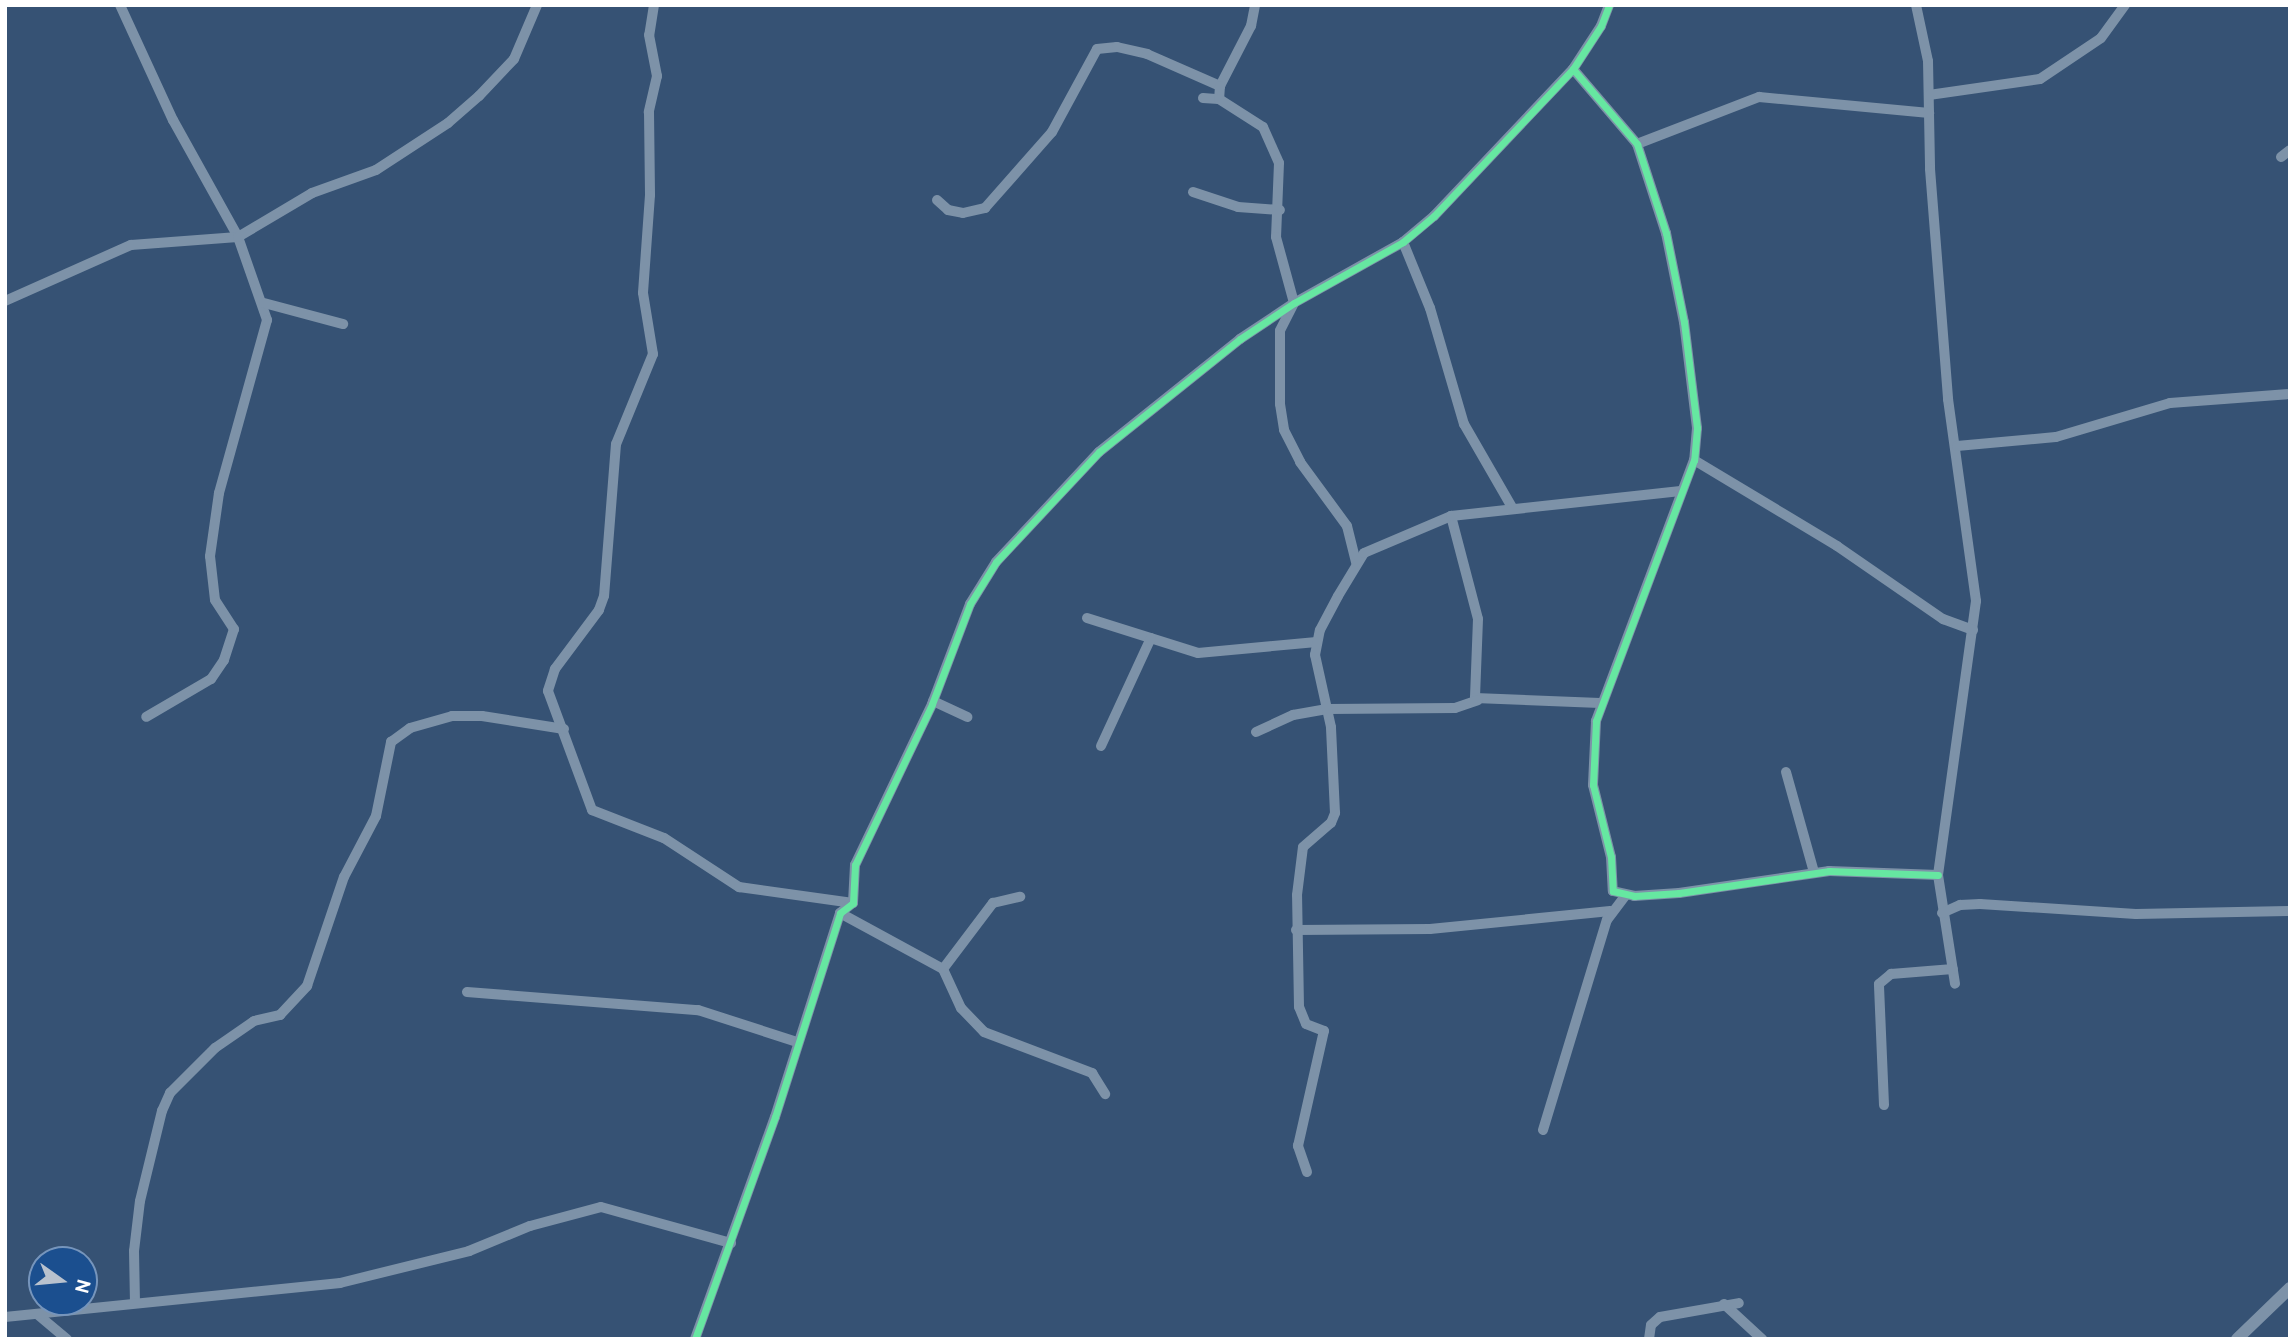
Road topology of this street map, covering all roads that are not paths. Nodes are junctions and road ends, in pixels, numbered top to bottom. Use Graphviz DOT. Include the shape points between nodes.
graph roads {
  1 [pos="120,5"];
  2 [pos="537,5"];
  3 [pos="654,5"];
  4 [pos="1255,5"];
  5 [pos="1609,5"];
  6 [pos="1916,5"];
  7 [pos="2125,5"];
  8 [pos="1573,69"];
  9 [pos="1220,86"];
  10 [pos="1929,95"];
  11 [pos="1203,98"];
  12 [pos="1219,99"];
  13 [pos="1929,113"];
  14 [pos="1637,144"];
  15 [pos="1193,192"];
  16 [pos="937,200"];
  17 [pos="1280,210"];
  18 [pos="238,237"];
  19 [pos="1403,242"];
  20 [pos="5,301"];
  21 [pos="264,303"];
  22 [pos="1294,303"];
  23 [pos="343,324"];
  24 [pos="2290,394"];
  25 [pos="1957,446"];
  26 [pos="1695,460"];
  27 [pos="1681,491"];
  28 [pos="1512,507"];
  29 [pos="1451,516"];
  30 [pos="1356,563"];
  31 [pos="1087,618"];
  32 [pos="1973,630"];
  33 [pos="1151,638"];
  34 [pos="1316,642"];
  35 [pos="1478,700"];
  36 [pos="933,701"];
  37 [pos="1600,703"];
  38 [pos="1328,709"];
  39 [pos="146,717"];
  40 [pos="968,717"];
  41 [pos="564,729"];
  42 [pos="1256,732"];
  43 [pos="1101,746"];
  44 [pos="1786,772"];
  45 [pos="1814,872"];
  46 [pos="1938,874"];
  47 [pos="1625,895"];
  48 [pos="1020,897"];
  49 [pos="853,903"];
  50 [pos="1611,911"];
  51 [pos="2290,911"];
  52 [pos="840,913"];
  53 [pos="1942,913"];
  54 [pos="1296,930"];
  55 [pos="943,969"];
  56 [pos="1953,969"];
  57 [pos="1955,984"];
  58 [pos="467,992"];
  59 [pos="797,1042"];
  60 [pos="1105,1094"];
  61 [pos="1884,1105"];
  62 [pos="1543,1130"];
  63 [pos="1307,1172"];
  64 [pos="732,1244"];
  65 [pos="2290,1287"];
  66 [pos="135,1303"];
  67 [pos="1739,1303"];
  68 [pos="1724,1304"];
  69 [pos="98,1307"];
  70 [pos="28,1315"];
  71 [pos="39,1316"];
  72 [pos="5,1317"];
  73 [pos="67,1339"];
  74 [pos="695,1339"];
  75 [pos="1649,1339"];
  76 [pos="1762,1339"];
  77 [pos="2237,1339"];
  1 -- 18 [label="street" via="173,120"];
  2 -- 18 [label="street" via="514,60 448,122 376,170 312,193"];
  3 -- 41 [label="street" via="649,35 657,76 649,112 650,195 643,293 653,354 616,444 604,596 550,680 551,702"];
  4 -- 9 [label="street" via="1251,26"];
  5 -- 8 [label="street"];
  6 -- 10 [label="street" via="1925,39"];
  7 -- 10 [label="street" via="2101,38 2040,79"];
  8 -- 14 [label="street"];
  8 -- 19 [label="street" via="1471,181"];
  9 -- 12 [label="street"];
  9 -- 16 [label="street" via="1147,54 1117,47 1097,49 1052,132 985,208 962,213 948,210"];
  10 -- 13 [label="street"];
  11 -- 12 [label="street"];
  12 -- 17 [label="street" via="1248,115 1272,141 1279,163"];
  13 -- 14 [label="street" via="1759,97"];
  13 -- 25 [label="street" via="1947,387"];
  14 -- 26 [label="street" via="1666,233 1684,322 1695,400"];
  15 -- 17 [label="street" via="1238,206"];
  17 -- 22 [label="street" via="1276,237"];
  18 -- 20 [label="street" via="131,245"];
  18 -- 21 [label="street"];
  19 -- 22 [label="street"];
  19 -- 28 [label="street" via="1430,308 1464,424"];
  21 -- 23 [label="street"];
  21 -- 39 [label="street" via="267,320 219,494 210,556 215,600 234,629 224,660 211,679"];
  22 -- 30 [label="street" via="1280,331 1284,430 1300,462 1346,526"];
  22 -- 36 [label="street" via="1240,339 1063,486 996,562 970,604"];
  24 -- 25 [label="street" via="2170,403 2056,437"];
  25 -- 32 [label="street" via="1976,601"];
  26 -- 27 [label="street"];
  26 -- 32 [label="street" via="1837,546 1943,620"];
  27 -- 28 [label="street"];
  27 -- 37 [label="street" via="1641,609"];
  28 -- 29 [label="street"];
  29 -- 30 [label="street" via="1379,544"];
  29 -- 35 [label="street" via="1478,619 1473,693"];
  30 -- 34 [label="street"];
  31 -- 33 [label="street"];
  32 -- 46 [label="street"];
  33 -- 34 [label="street" via="1198,653"];
  33 -- 43 [label="street"];
  34 -- 38 [label="street" via="1320,687"];
  35 -- 37 [label="street"];
  35 -- 38 [label="street" via="1455,708"];
  36 -- 40 [label="street"];
  36 -- 49 [label="street" via="855,865"];
  37 -- 47 [label="street" via="1591,753 1593,785 1611,858 1611,885 1617,894"];
  38 -- 42 [label="street" via="1293,715"];
  38 -- 54 [label="street" via="1335,813 1331,823 1303,847 1299,858"];
  41 -- 49 [label="street" via="592,810 664,838 705,869 739,887"];
  41 -- 66 [label="street" via="452,716 410,728 391,742 376,816 344,877 307,986 280,1015 254,1021 215,1048 170,1093 140,1201 134,1251"];
  44 -- 45 [label="street"];
  45 -- 46 [label="street"];
  45 -- 47 [label="street" via="1693,891"];
  46 -- 53 [label="street"];
  47 -- 50 [label="street"];
  48 -- 55 [label="street" via="993,903"];
  49 -- 52 [label="street"];
  50 -- 54 [label="street" via="1430,929"];
  50 -- 62 [label="street"];
  51 -- 53 [label="street" via="2136,914 1980,904 1960,905"];
  52 -- 55 [label="street"];
  52 -- 59 [label="street"];
  53 -- 56 [label="street"];
  54 -- 63 [label="street" via="1300,1007 1306,1024 1324,1031 1298,1146"];
  55 -- 60 [label="street" via="961,1008 984,1032 1092,1073"];
  56 -- 57 [label="street"];
  56 -- 61 [label="street" via="1891,974 1880,984"];
  58 -- 59 [label="street" via="698,1010"];
  59 -- 64 [label="street"];
  64 -- 66 [label="street" via="601,1207 530,1226 469,1251 340,1283"];
  64 -- 74 [label="street"];
  65 -- 77 [label="street"];
  66 -- 69 [label="street"];
  67 -- 68 [label="street"];
  68 -- 75 [label="street" via="1660,1317 1651,1325"];
  68 -- 76 [label="street"];
  70 -- 72 [label="street"];
  71 -- 73 [label="street"];
}
